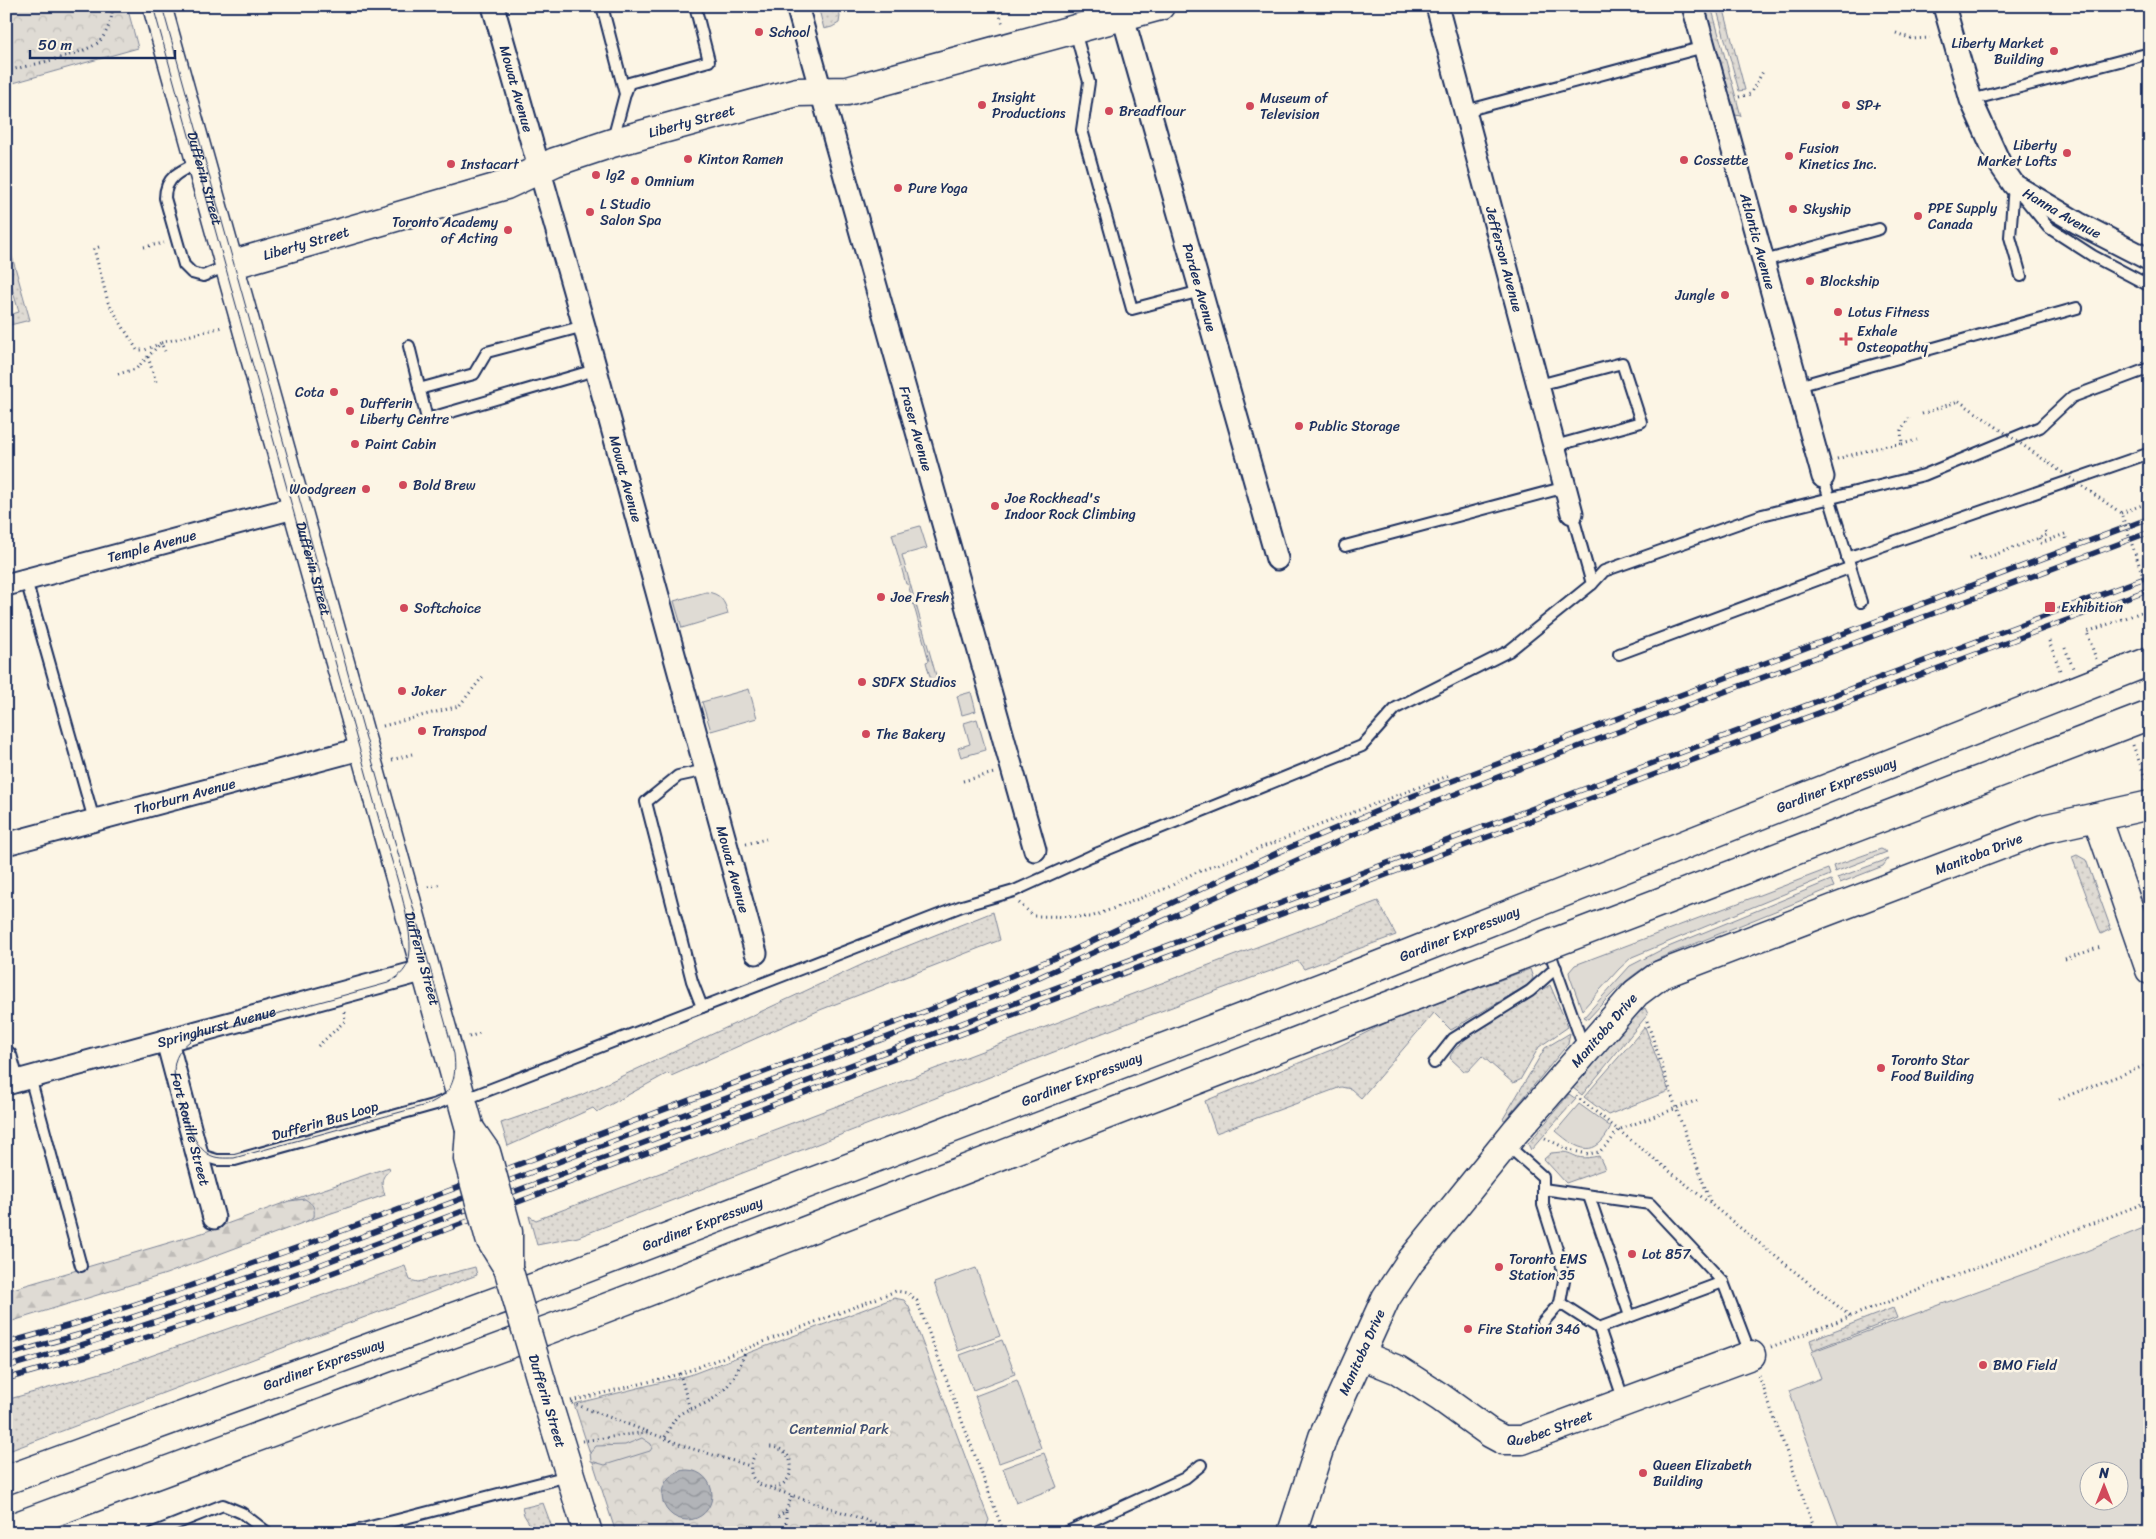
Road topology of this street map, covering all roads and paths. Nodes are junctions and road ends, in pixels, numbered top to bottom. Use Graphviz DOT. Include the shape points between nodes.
graph roads {
  1 [pos="493,6"];
  2 [pos="602,6"];
  3 [pos="695,6"];
  4 [pos="797,6"];
  5 [pos="1160,6"];
  6 [pos="1437,6"];
  7 [pos="1693,6"];
  8 [pos="1944,6"];
  9 [pos="112,7"];
  10 [pos="145,7"];
  11 [pos="998,7"];
  12 [pos="1123,17"];
  13 [pos="1075,29"];
  14 [pos="1004,31"];
  15 [pos="1896,34"];
  16 [pos="1930,38"];
  17 [pos="1704,47"];
  18 [pos="2150,53"];
  19 [pos="1764,70"];
  20 [pos="6,71"];
  21 [pos="820,91"];
  22 [pos="625,94"];
  23 [pos="1738,97"];
  24 [pos="1971,100"];
  25 [pos="1465,111"];
  26 [pos="612,143"];
  27 [pos="201,162"];
  28 [pos="538,170"];
  29 [pos="2014,185"];
  30 [pos="1879,229"];
  31 [pos="164,242"];
  32 [pos="99,247"];
  33 [pos="144,247"];
  34 [pos="2150,260"];
  35 [pos="1764,261"];
  36 [pos="230,265"];
  37 [pos="2020,276"];
  38 [pos="2150,286"];
  39 [pos="1200,291"];
  40 [pos="2077,308"];
  41 [pos="584,326"];
  42 [pos="222,327"];
  43 [pos="161,343"];
  44 [pos="409,346"];
  45 [pos="165,351"];
  46 [pos="148,357"];
  47 [pos="2150,368"];
  48 [pos="596,370"];
  49 [pos="118,374"];
  50 [pos="156,382"];
  51 [pos="1539,385"];
  52 [pos="1798,386"];
  53 [pos="419,389"];
  54 [pos="1922,414"];
  55 [pos="1910,418"];
  56 [pos="1917,440"];
  57 [pos="1902,444"];
  58 [pos="1555,446"];
  59 [pos="2150,453"];
  60 [pos="1828,468"];
  61 [pos="1566,487"];
  62 [pos="1829,498"];
  63 [pos="2150,502"];
  64 [pos="297,507"];
  65 [pos="1572,513"];
  66 [pos="2121,513"];
  67 [pos="2045,531"];
  68 [pos="2039,538"];
  69 [pos="2067,541"];
  70 [pos="1345,546"];
  71 [pos="1276,559"];
  72 [pos="1969,559"];
  73 [pos="1848,563"];
  74 [pos="16,583"];
  75 [pos="1592,584"];
  76 [pos="2150,596"];
  77 [pos="1861,602"];
  78 [pos="2150,609"];
  79 [pos="2049,642"];
  80 [pos="2051,647"];
  81 [pos="2094,652"];
  82 [pos="1619,654"];
  83 [pos="2150,661"];
  84 [pos="485,674"];
  85 [pos="2150,715"];
  86 [pos="383,726"];
  87 [pos="364,748"];
  88 [pos="412,754"];
  89 [pos="392,760"];
  90 [pos="706,770"];
  91 [pos="994,772"];
  92 [pos="1448,776"];
  93 [pos="963,781"];
  94 [pos="2150,805"];
  95 [pos="2097,817"];
  96 [pos="94,820"];
  97 [pos="766,839"];
  98 [pos="6,844"];
  99 [pos="743,845"];
  100 [pos="1035,850"];
  101 [pos="441,884"];
  102 [pos="428,886"];
  103 [pos="1014,891"];
  104 [pos="2101,947"];
  105 [pos="1549,950"];
  106 [pos="756,952"];
  107 [pos="2065,959"];
  108 [pos="1556,968"];
  109 [pos="425,970"];
  110 [pos="2150,970"];
  111 [pos="702,1007"];
  112 [pos="344,1011"];
  113 [pos="1647,1021"];
  114 [pos="484,1032"];
  115 [pos="469,1037"];
  116 [pos="167,1041"];
  117 [pos="318,1046"];
  118 [pos="1585,1049"];
  119 [pos="6,1057"];
  120 [pos="1434,1063"];
  121 [pos="2144,1066"];
  122 [pos="17,1081"];
  123 [pos="1558,1081"];
  124 [pos="461,1098"];
  125 [pos="2059,1099"];
  126 [pos="1698,1100"];
  127 [pos="1676,1108"];
  128 [pos="1618,1130"];
  129 [pos="1545,1138"];
  130 [pos="1506,1143"];
  131 [pos="197,1154"];
  132 [pos="1543,1189"];
  133 [pos="1589,1196"];
  134 [pos="2150,1201"];
  135 [pos="1711,1204"];
  136 [pos="214,1218"];
  137 [pos="81,1266"];
  138 [pos="1723,1282"];
  139 [pos="1560,1303"];
  140 [pos="1630,1316"];
  141 [pos="1850,1316"];
  142 [pos="1543,1322"];
  143 [pos="1599,1328"];
  144 [pos="746,1349"];
  145 [pos="1361,1355"];
  146 [pos="1751,1355"];
  147 [pos="680,1374"];
  148 [pos="1625,1402"];
  149 [pos="690,1410"];
  150 [pos="649,1431"];
  151 [pos="665,1437"];
  152 [pos="581,1441"];
  153 [pos="768,1447"];
  154 [pos="756,1454"];
  155 [pos="1201,1465"];
  156 [pos="750,1466"];
  157 [pos="570,1476"];
  158 [pos="6,1480"];
  159 [pos="770,1488"];
  160 [pos="792,1495"];
  161 [pos="786,1511"];
  162 [pos="778,1517"];
  163 [pos="6,1530"];
  164 [pos="153,1533"];
  165 [pos="268,1533"];
  166 [pos="347,1533"];
  167 [pos="588,1533"];
  168 [pos="789,1533"];
  169 [pos="800,1533"];
  170 [pos="809,1533"];
  171 [pos="904,1533"];
  172 [pos="1004,1533"];
  173 [pos="1065,1533"];
  174 [pos="1292,1533"];
  175 [pos="1816,1533"];
  1 -- 28 [label="street, Mowat Avenue"];
  2 -- 22 [label="lane"];
  3 -- 22 [label="lane" via="709,61 629,83"];
  4 -- 21 [label="street, Fraser Avenue"];
  5 -- 12 [label="main road, Liberty Street"];
  6 -- 25 [label="street, Jefferson Avenue"];
  7 -- 17 [label="street, Atlantic Avenue"];
  8 -- 24 [label="street, Hanna Avenue"];
  9 -- 10 [label="path"];
  9 -- 20 [label="path" via="112,17 99,42 78,52"];
  10 -- 27 [label="main road, Dufferin Street"];
  11 -- 14 [label="path"];
  12 -- 13 [label="main road, Liberty Street"];
  12 -- 39 [label="street, Pardee Avenue"];
  13 -- 21 [label="main road, Liberty Street" via="847,91"];
  13 -- 39 [label="lane" via="1089,82 1082,130 1132,309"];
  15 -- 16 [label="path" via="1912,39"];
  17 -- 25 [label="lane"];
  17 -- 35 [label="street, Atlantic Avenue"];
  18 -- 24 [label="lane"];
  19 -- 23 [label="path" via="1750,94"];
  21 -- 26 [label="main road, Liberty Street" via="797,92"];
  21 -- 100 [label="street, Fraser Avenue"];
  22 -- 26 [label="lane"];
  24 -- 29 [label="street, Hanna Avenue" via="2001,166"];
  25 -- 51 [label="street, Jefferson Avenue"];
  26 -- 28 [label="main road, Liberty Street"];
  27 -- 36 [label="main road, Dufferin Street"];
  27 -- 36 [label="lane" via="172,177 165,188 165,198 184,265 192,273 203,276"];
  28 -- 36 [label="main road, Liberty Street" via="506,186"];
  28 -- 41 [label="street, Mowat Avenue"];
  29 -- 34 [label="street, Hanna Avenue"];
  29 -- 37 [label="lane" via="2010,237"];
  29 -- 38 [label="lane" via="2048,227 2093,256"];
  30 -- 35 [label="lane"];
  31 -- 33 [label="path"];
  32 -- 43 [label="path" via="94,249 108,302 137,350"];
  35 -- 52 [label="street, Atlantic Avenue"];
  36 -- 64 [label="main road, Dufferin Street"];
  39 -- 71 [label="street, Pardee Avenue"];
  40 -- 52 [label="lane"];
  41 -- 48 [label="street, Mowat Avenue"];
  41 -- 53 [label="lane" via="487,352 474,374"];
  42 -- 43 [label="path"];
  43 -- 45 [label="path"];
  43 -- 46 [label="path"];
  44 -- 53 [label="lane"];
  46 -- 49 [label="path" via="136,369"];
  46 -- 50 [label="path"];
  47 -- 62 [label="lane, Dufferin Bus Loop" via="2072,397 2040,427 1933,472"];
  48 -- 53 [label="lane" via="427,419"];
  48 -- 90 [label="street, Mowat Avenue"];
  51 -- 58 [label="street, Jefferson Avenue"];
  51 -- 58 [label="lane" via="1622,363 1641,422"];
  52 -- 60 [label="street, Atlantic Avenue"];
  54 -- 66 [label="path, bridge" via="1959,401"];
  55 -- 57 [label="path" via="1901,430"];
  56 -- 57 [label="path"];
  57 -- 60 [label="path" via="1888,445"];
  58 -- 61 [label="street, Jefferson Avenue"];
  59 -- 73 [label="lane"];
  60 -- 62 [label="lane"];
  61 -- 65 [label="street, Jefferson Avenue"];
  61 -- 70 [label="lane"];
  62 -- 73 [label="lane"];
  62 -- 75 [label="lane, Dufferin Bus Loop" via="1762,515 1614,567 1604,571"];
  63 -- 66 [label="path"];
  64 -- 74 [label="street, Temple Avenue"];
  64 -- 87 [label="main road, Dufferin Street"];
  65 -- 75 [label="lane"];
  66 -- 76 [label="path, bridge"];
  67 -- 68 [label="path" via="2046,535"];
  68 -- 69 [label="path" via="2041,543 2064,534"];
  68 -- 72 [label="path" via="1981,560 1979,555"];
  73 -- 77 [label="lane"];
  73 -- 82 [label="lane"];
  74 -- 96 [label="lane"];
  75 -- 103 [label="lane, Dufferin Bus Loop" via="1509,651 1396,708 1362,746 1091,856"];
  78 -- 81 [label="path" via="2087,632"];
  79 -- 80 [label="path"];
  83 -- 158 [label="main road, Gardiner Expressway, bridge" via="1372,968 562,1277"];
  84 -- 86 [label="path" via="459,706"];
  85 -- 163 [label="main road, bridge" via="586,1315"];
  87 -- 96 [label="street, Thorburn Avenue"];
  87 -- 109 [label="main road, Dufferin Street"];
  88 -- 89 [label="path"];
  90 -- 106 [label="street, Mowat Avenue"];
  90 -- 111 [label="lane" via="678,776 646,802 692,980"];
  91 -- 93 [label="path"];
  92 -- 103 [label="path" via="1192,874 1167,888 1091,917 1034,916 1020,905"];
  94 -- 95 [label="main road, Manitoba Drive"];
  95 -- 110 [label="main road"];
  95 -- 118 [label="main road, Manitoba Drive" via="2043,829 1660,975 1636,993"];
  96 -- 98 [label="street, Thorburn Avenue"];
  97 -- 99 [label="path"];
  101 -- 102 [label="path"];
  103 -- 111 [label="lane, Dufferin Bus Loop" via="962,906"];
  104 -- 107 [label="path"];
  105 -- 108 [label="lane"];
  108 -- 118 [label="lane"];
  108 -- 120 [label="lane" via="1530,991 1453,1039"];
  109 -- 116 [label="street, Springhurst Avenue"];
  109 -- 124 [label="main road, Dufferin Street"];
  111 -- 124 [label="lane, Dufferin Bus Loop"];
  112 -- 117 [label="path" via="346,1021"];
  113 -- 127 [label="path"];
  114 -- 115 [label="path"];
  116 -- 122 [label="street, Springhurst Avenue"];
  116 -- 131 [label="street, Fort Rouille Street"];
  118 -- 123 [label="main road, Manitoba Drive"];
  119 -- 122 [label="street"];
  121 -- 125 [label="path"];
  122 -- 137 [label="lane"];
  123 -- 128 [label="path"];
  123 -- 130 [label="main road, Manitoba Drive"];
  124 -- 131 [label="lane, Dufferin Bus Loop" via="235,1160 217,1160"];
  124 -- 157 [label="main road, Dufferin Street, bridge" via="470,1129 486,1152 508,1232 508,1268"];
  126 -- 127 [label="path"];
  127 -- 128 [label="path"];
  127 -- 135 [label="path"];
  128 -- 129 [label="path" via="1599,1152 1588,1154 1569,1150"];
  128 -- 135 [label="path"];
  130 -- 132 [label="lane" via="1543,1177"];
  130 -- 145 [label="main road, Manitoba Drive" via="1410,1262 1386,1298"];
  131 -- 136 [label="street, Fort Rouille Street"];
  132 -- 133 [label="lane"];
  132 -- 139 [label="lane" via="1543,1205 1564,1280"];
  133 -- 138 [label="lane" via="1650,1204"];
  133 -- 140 [label="lane"];
  134 -- 141 [label="path"];
  135 -- 141 [label="path"];
  138 -- 140 [label="lane"];
  138 -- 146 [label="lane"];
  139 -- 142 [label="lane"];
  139 -- 143 [label="lane"];
  140 -- 143 [label="lane"];
  141 -- 146 [label="path"];
  143 -- 148 [label="lane"];
  144 -- 147 [label="path"];
  144 -- 149 [label="path" via="740,1368 727,1386 714,1400"];
  144 -- 172 [label="path" via="896,1291 908,1293 917,1301"];
  145 -- 148 [label="main road, Quebec Street" via="1398,1370 1503,1440 1522,1440"];
  145 -- 174 [label="main road, Manitoba Drive" via="1323,1437"];
  146 -- 148 [label="main road, Quebec Street"];
  146 -- 175 [label="path"];
  147 -- 149 [label="path"];
  147 -- 150 [label="path" via="568,1402"];
  149 -- 151 [label="path" via="675,1418"];
  150 -- 151 [label="path"];
  150 -- 152 [label="path"];
  151 -- 156 [label="path"];
  153 -- 159 [label="path" via="782,1449 792,1464 787,1481"];
  154 -- 156 [label="path"];
  155 -- 173 [label="lane" via="1185,1478"];
  156 -- 159 [label="path" via="754,1479"];
  157 -- 166 [label="lane"];
  157 -- 167 [label="main road, Dufferin Street"];
  159 -- 160 [label="path"];
  160 -- 161 [label="path"];
  160 -- 171 [label="path"];
  161 -- 162 [label="path"];
  161 -- 168 [label="path"];
  164 -- 165 [label="lane" via="223,1505 242,1513"];
  169 -- 170 [label="path"];
}
